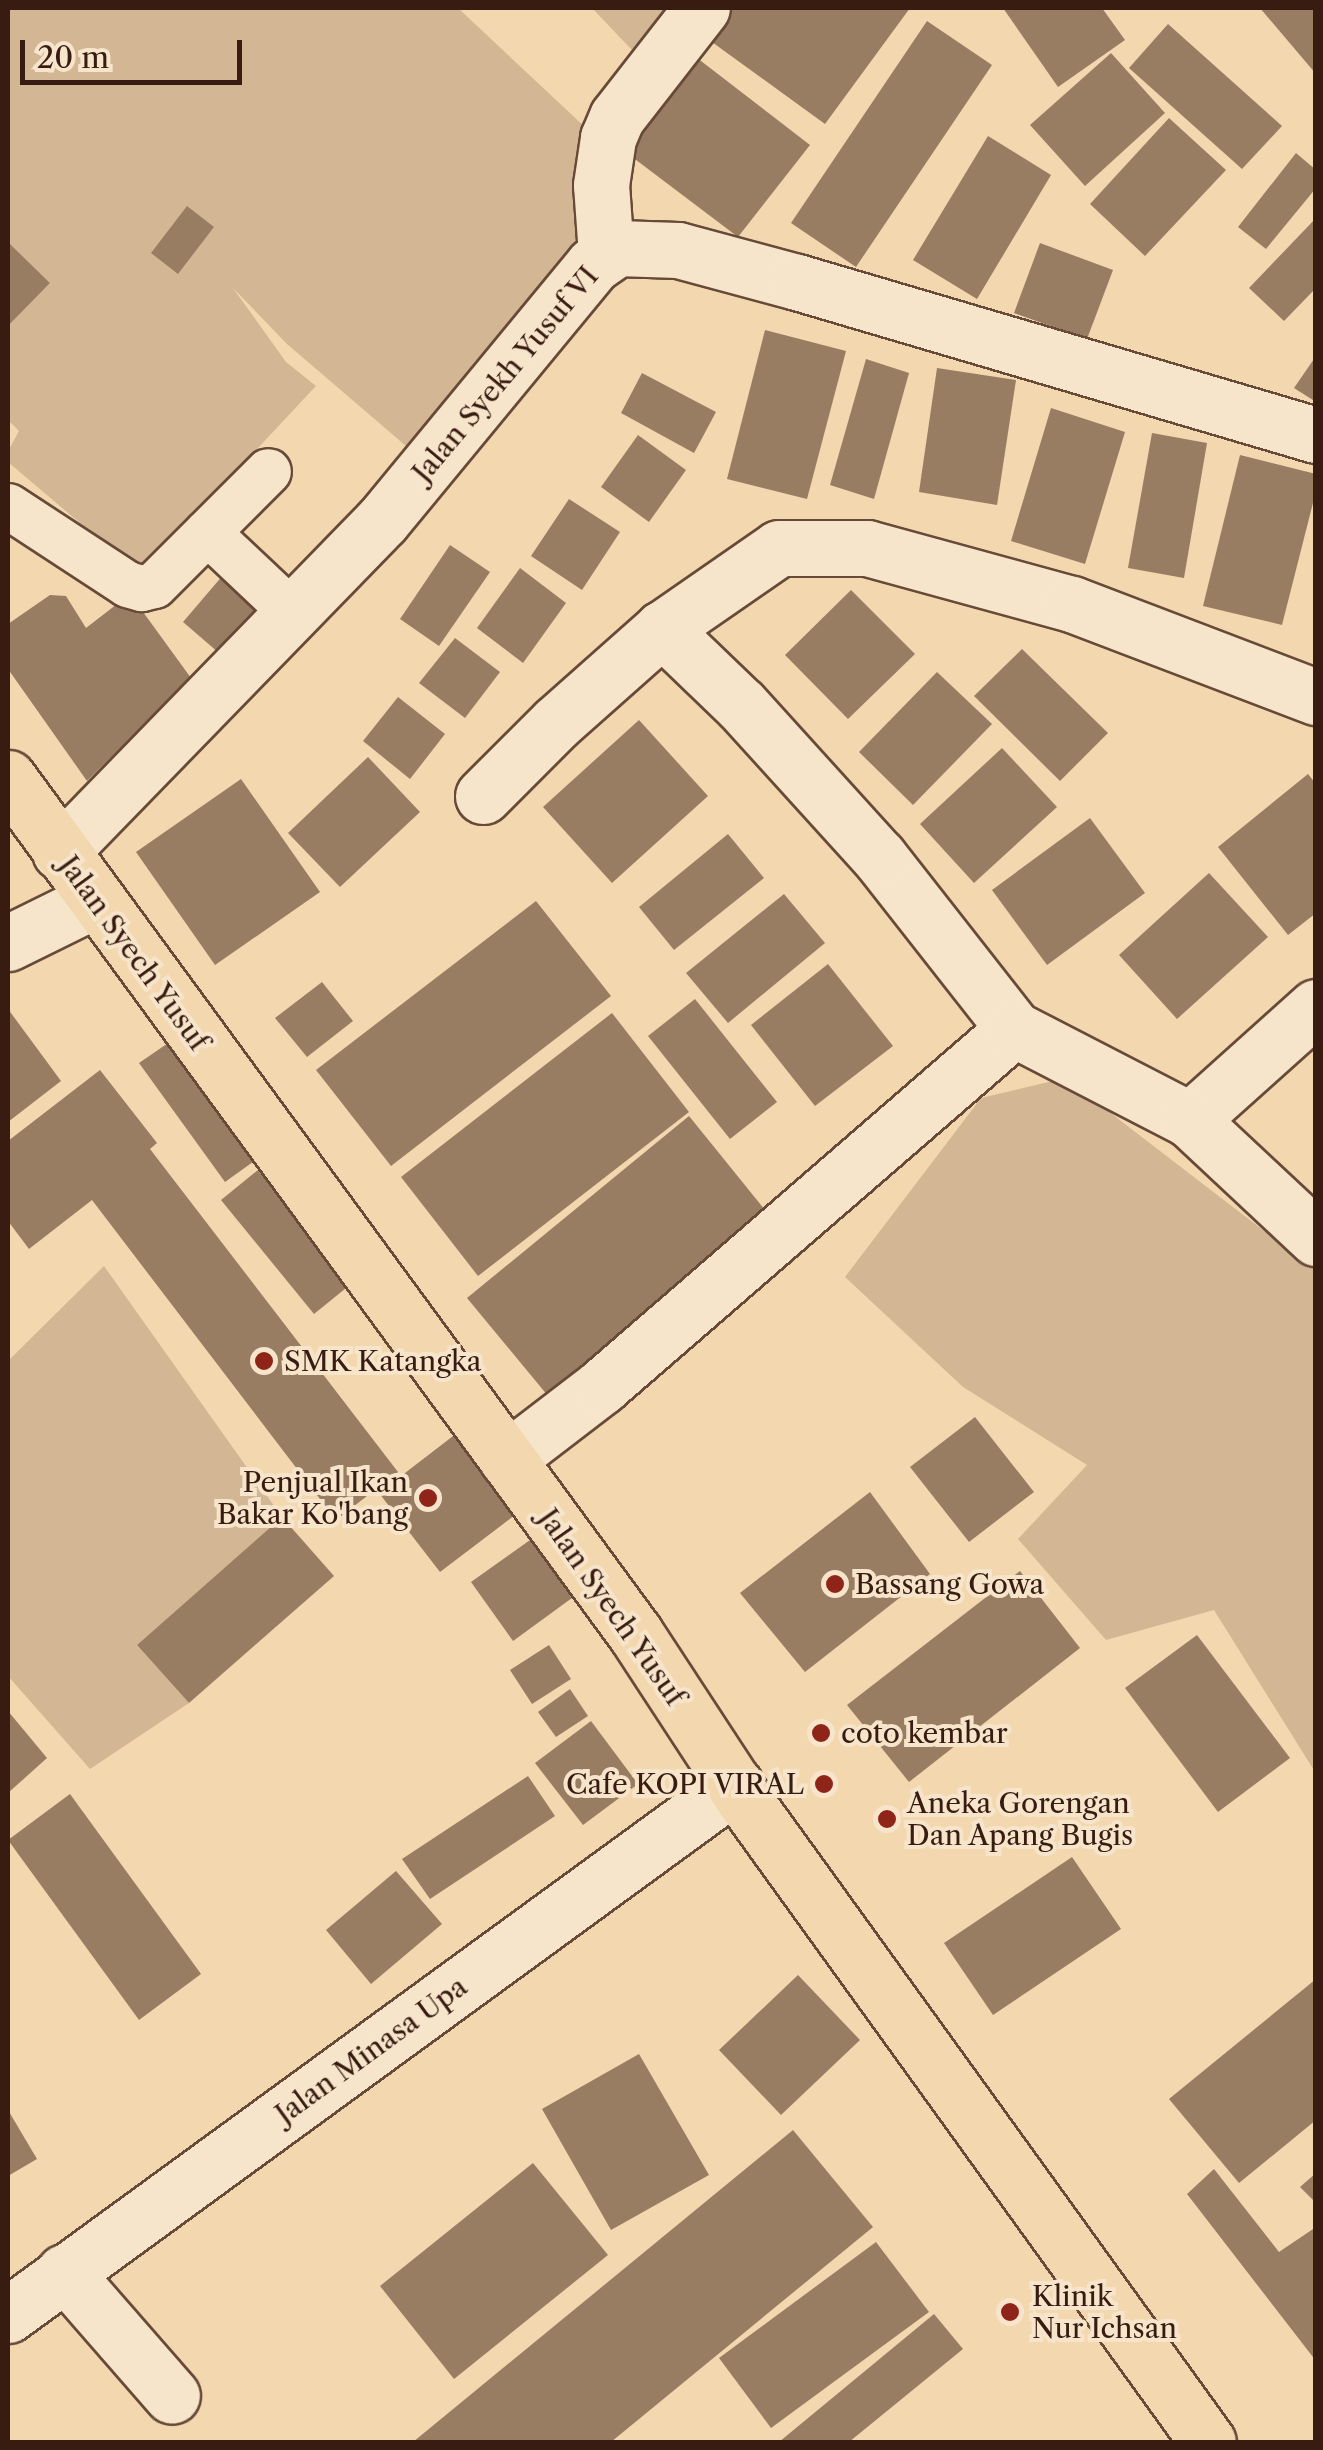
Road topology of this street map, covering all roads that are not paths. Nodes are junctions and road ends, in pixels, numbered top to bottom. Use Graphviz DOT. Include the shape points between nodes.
graph roads {
  1 [pos="702,8"];
  2 [pos="606,254"];
  3 [pos="1316,435"];
  4 [pos="268,470"];
  5 [pos="8,506"];
  6 [pos="207,532"];
  7 [pos="294,614"];
  8 [pos="662,629"];
  9 [pos="1316,697"];
  10 [pos="8,778"];
  11 [pos="482,796"];
  12 [pos="60,852"];
  13 [pos="95,900"];
  14 [pos="8,943"];
  15 [pos="1316,1007"];
  16 [pos="1014,1029"];
  17 [pos="1190,1120"];
  18 [pos="1316,1238"];
  19 [pos="506,1460"];
  20 [pos="735,1785"];
  21 [pos="64,2272"];
  22 [pos="8,2315"];
  23 [pos="172,2396"];
  24 [pos="1208,2442"];
  1 -- 2 [label="street" via="616,117 600,210"];
  2 -- 3 [label="street, Jalan Syekh Yusuf VI" via="617,248 678,250"];
  2 -- 7 [label="street, Jalan Syekh Yusuf VI" via="382,522"];
  4 -- 6 [label="lane"];
  5 -- 6 [label="lane" via="141,588 154,585"];
  6 -- 7 [label="lane"];
  7 -- 12 [label="street, Jalan Syekh Yusuf VI"];
  8 -- 9 [label="street" via="779,548 867,548 1072,604"];
  8 -- 11 [label="street"];
  8 -- 16 [label="street" via="879,856"];
  10 -- 12 [label="main road, Jalan Syech Yusuf"];
  12 -- 13 [label="main road, Jalan Syech Yusuf"];
  13 -- 14 [label="street"];
  13 -- 19 [label="main road, Jalan Syech Yusuf"];
  15 -- 17 [label="street"];
  16 -- 17 [label="street"];
  16 -- 19 [label="street" via="602,1386"];
  17 -- 18 [label="street"];
  19 -- 20 [label="main road, Jalan Syech Yusuf" via="635,1633"];
  20 -- 21 [label="street, Jalan Minasa Upa"];
  20 -- 24 [label="main road, Jalan Syech Yusuf"];
  21 -- 22 [label="street, Jalan Minasa Upa"];
  21 -- 23 [label="street"];
}
